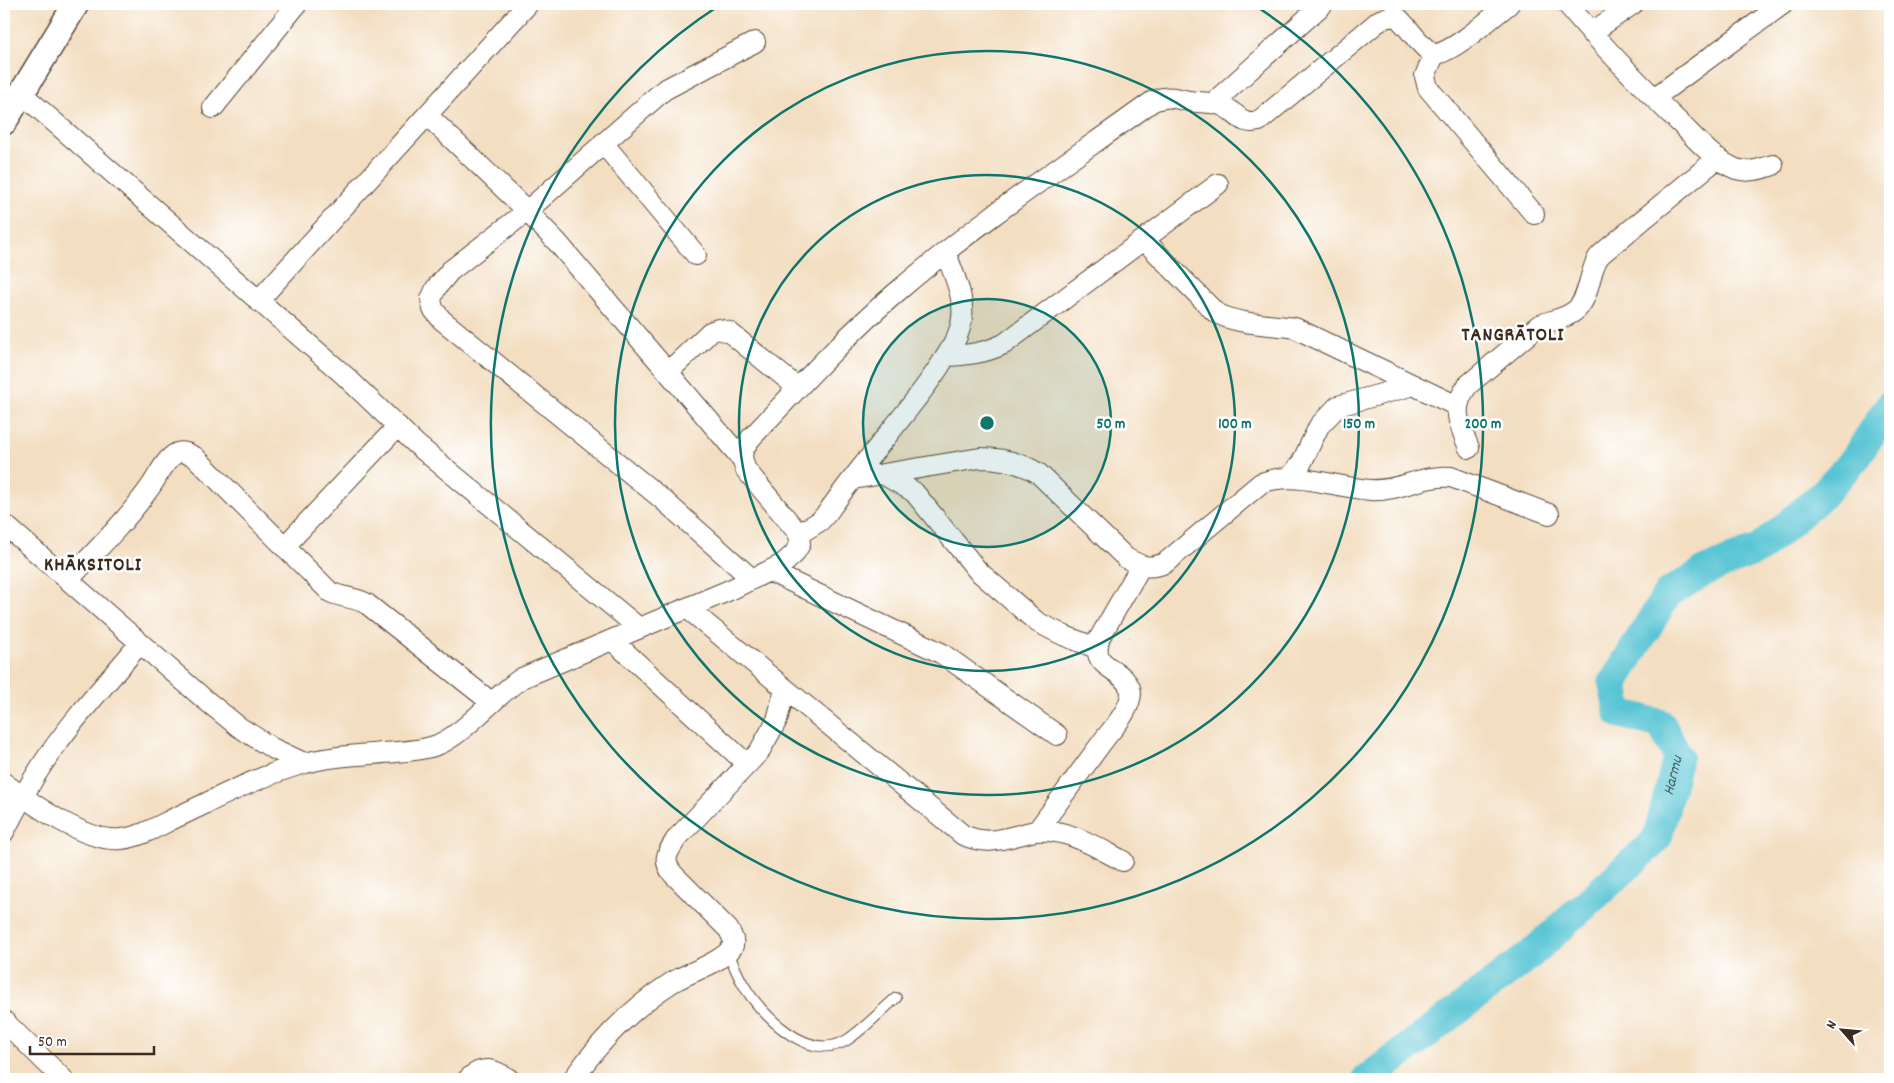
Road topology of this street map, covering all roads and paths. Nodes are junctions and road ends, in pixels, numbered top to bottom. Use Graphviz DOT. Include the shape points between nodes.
graph roads {
  1 [pos="58,4"];
  2 [pos="76,4"];
  3 [pos="297,4"];
  4 [pos="528,4"];
  5 [pos="1323,4"];
  6 [pos="1509,4"];
  7 [pos="1567,4"];
  8 [pos="1633,4"];
  9 [pos="1783,4"];
  10 [pos="1591,33"];
  11 [pos="755,42"];
  12 [pos="1434,55"];
  13 [pos="12,93"];
  14 [pos="1654,98"];
  15 [pos="1213,103"];
  16 [pos="213,108"];
  17 [pos="427,115"];
  18 [pos="4,122"];
  19 [pos="603,144"];
  20 [pos="1718,158"];
  21 [pos="1774,165"];
  22 [pos="1218,184"];
  23 [pos="526,211"];
  24 [pos="1534,214"];
  25 [pos="1144,240"];
  26 [pos="946,252"];
  27 [pos="696,255"];
  28 [pos="258,301"];
  29 [pos="947,356"];
  30 [pos="668,372"];
  31 [pos="1414,385"];
  32 [pos="798,388"];
  33 [pos="1457,406"];
  34 [pos="398,426"];
  35 [pos="1469,448"];
  36 [pos="742,459"];
  37 [pos="883,474"];
  38 [pos="1288,478"];
  39 [pos="853,479"];
  40 [pos="1549,514"];
  41 [pos="4,524"];
  42 [pos="798,534"];
  43 [pos="284,546"];
  44 [pos="1140,566"];
  45 [pos="760,575"];
  46 [pos="68,580"];
  47 [pos="687,608"];
  48 [pos="639,628"];
  49 [pos="612,640"];
  50 [pos="140,643"];
  51 [pos="1096,648"];
  52 [pos="785,689"];
  53 [pos="491,702"];
  54 [pos="1057,735"];
  55 [pos="304,763"];
  56 [pos="747,764"];
  57 [pos="4,783"];
  58 [pos="22,796"];
  59 [pos="1037,831"];
  60 [pos="4,832"];
  61 [pos="1123,861"];
  62 [pos="728,952"];
  63 [pos="896,998"];
  64 [pos="4,1021"];
  65 [pos="63,1079"];
  66 [pos="468,1079"];
  67 [pos="509,1079"];
  68 [pos="573,1079"];
  1 -- 13 [label="street"];
  2 -- 13 [label="street"];
  3 -- 16 [label="street"];
  4 -- 17 [label="street"];
  5 -- 15 [label="street"];
  6 -- 12 [label="street" via="1456,44"];
  7 -- 10 [label="street"];
  8 -- 10 [label="street"];
  9 -- 14 [label="street"];
  10 -- 14 [label="street"];
  11 -- 19 [label="street" via="664,90"];
  12 -- 15 [label="street" via="1396,16 1388,17 1380,20 1259,121 1242,120 1225,107"];
  12 -- 24 [label="street" via="1425,76 1428,88"];
  13 -- 18 [label="street"];
  13 -- 28 [label="street"];
  14 -- 20 [label="street"];
  15 -- 26 [label="street" via="1173,96 1152,101"];
  17 -- 23 [label="street"];
  17 -- 28 [label="street"];
  19 -- 23 [label="street"];
  19 -- 27 [label="street"];
  20 -- 21 [label="street" via="1736,169 1755,171"];
  20 -- 33 [label="street" via="1606,250 1597,260 1578,308 1538,326 1468,386"];
  22 -- 25 [label="street"];
  23 -- 30 [label="street" via="557,242"];
  23 -- 45 [label="street" via="450,271 431,299 433,309 442,320 662,499"];
  25 -- 29 [label="street" via="1004,344 974,355"];
  25 -- 31 [label="street" via="1222,317 1295,328"];
  26 -- 29 [label="street" via="962,306 958,334"];
  26 -- 32 [label="street" via="874,313"];
  28 -- 34 [label="street"];
  29 -- 39 [label="street"];
  30 -- 32 [label="street" via="710,332 718,329 729,332"];
  30 -- 36 [label="street"];
  31 -- 33 [label="street"];
  31 -- 38 [label="street" via="1338,406 1319,426 1301,464"];
  32 -- 36 [label="street" via="743,448"];
  33 -- 35 [label="street" via="1458,421"];
  34 -- 43 [label="street"];
  34 -- 48 [label="street"];
  36 -- 42 [label="street" via="746,470"];
  37 -- 39 [label="street"];
  37 -- 44 [label="street" via="980,458 997,458 1025,466 1038,473 1126,558"];
  37 -- 51 [label="street" via="914,492 978,571 1037,622"];
  38 -- 40 [label="street" via="1372,490 1440,476 1451,477"];
  38 -- 44 [label="street" via="1274,478 1261,483 1165,563 1154,567"];
  39 -- 42 [label="street" via="820,521"];
  41 -- 46 [label="street"];
  42 -- 45 [label="street" via="800,544 794,554 783,564"];
  43 -- 46 [label="street" via="195,457 186,452 168,461 122,523"];
  43 -- 53 [label="street" via="330,592 367,604"];
  44 -- 51 [label="street"];
  45 -- 47 [label="street"];
  45 -- 54 [label="street" via="941,653"];
  46 -- 50 [label="street"];
  47 -- 48 [label="street"];
  47 -- 52 [label="street"];
  48 -- 49 [label="street"];
  49 -- 53 [label="street" via="522,678"];
  49 -- 56 [label="street"];
  50 -- 55 [label="street" via="239,727"];
  50 -- 58 [label="street" via="77,718"];
  51 -- 59 [label="street" via="1098,656 1130,689 1131,698"];
  52 -- 56 [label="street" via="777,720 759,752"];
  52 -- 59 [label="street" via="963,835 978,841 998,841"];
  53 -- 55 [label="street" via="450,739 436,746"];
  55 -- 58 [label="street" via="252,782 121,840 98,837 68,825"];
  56 -- 62 [label="street" via="677,838 666,862 673,874 728,929 734,938"];
  57 -- 58 [label="street"];
  58 -- 60 [label="street"];
  59 -- 61 [label="street" via="1081,838"];
  62 -- 63 [label="lane" via="755,1003 788,1033 807,1044 827,1047 846,1041"];
  62 -- 68 [label="street" via="672,983 635,1010 603,1039"];
  64 -- 65 [label="street"];
  66 -- 67 [label="street" via="478,1071 489,1069"];
}
